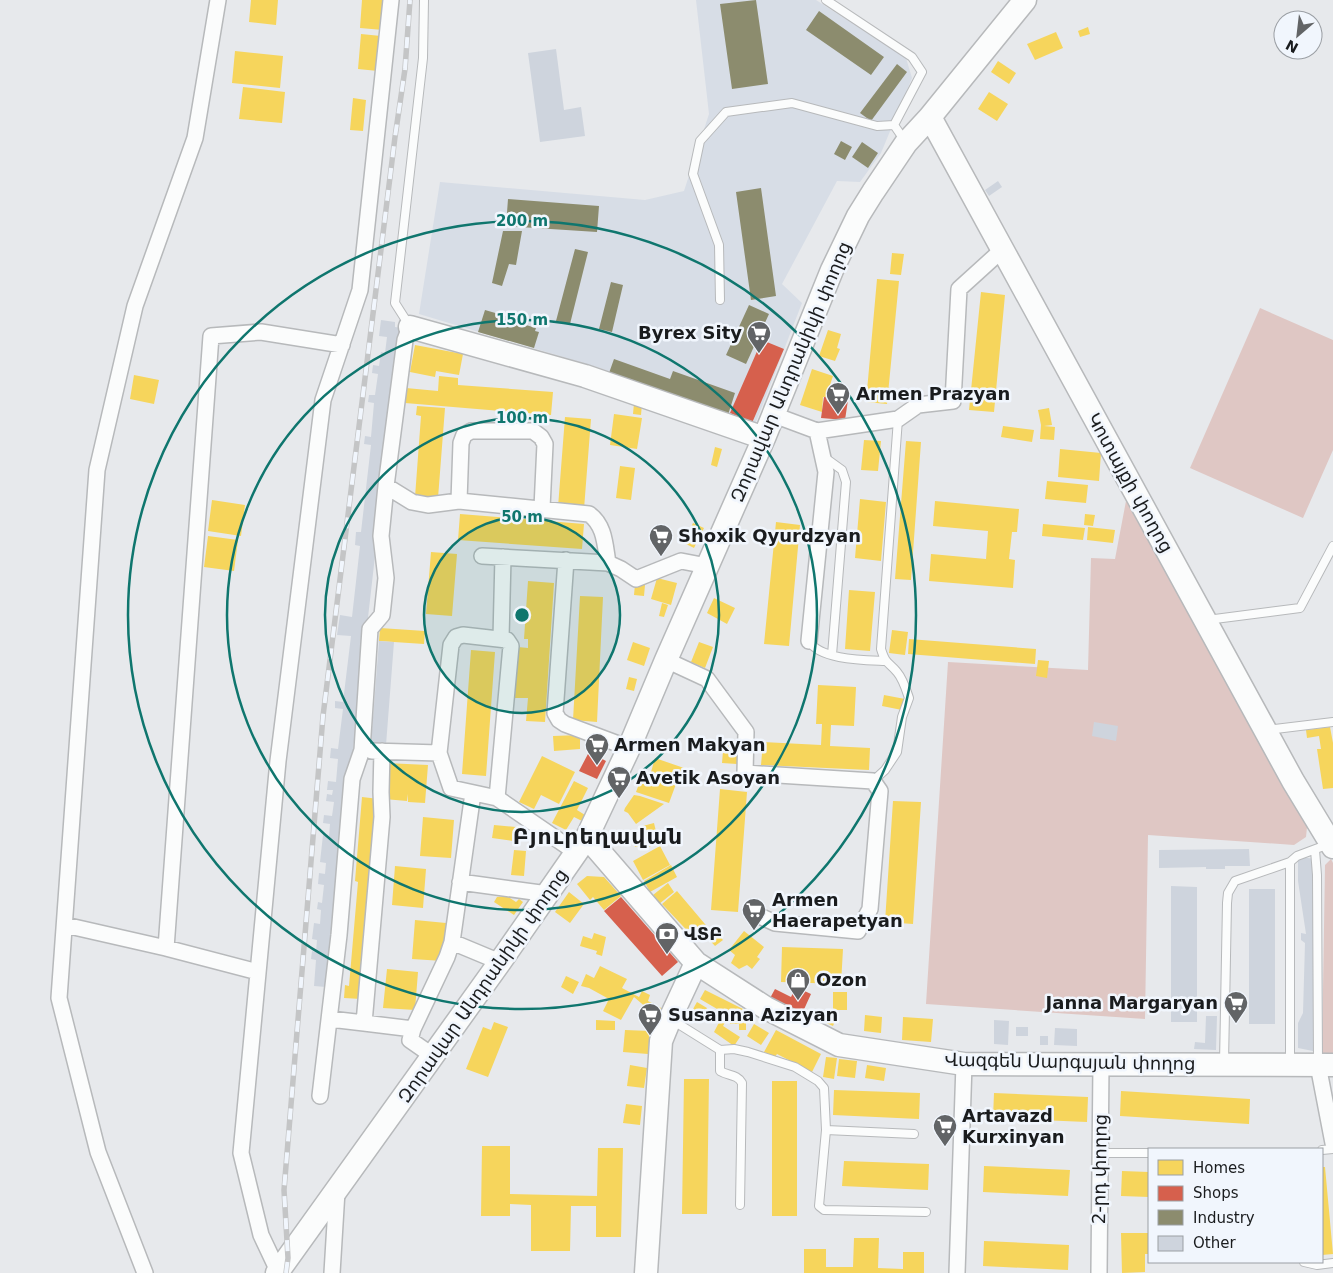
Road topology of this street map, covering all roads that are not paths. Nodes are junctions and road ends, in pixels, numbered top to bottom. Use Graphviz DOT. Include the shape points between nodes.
graph roads {
  1 [pos="218,0"];
  2 [pos="391,0"];
  3 [pos="424,0"];
  4 [pos="826,0"];
  5 [pos="1025,0"];
  6 [pos="930,117"];
  7 [pos="900,134"];
  8 [pos="1002,250"];
  9 [pos="720,300"];
  10 [pos="410,326"];
  11 [pos="342,345"];
  12 [pos="774,415"];
  13 [pos="898,419"];
  14 [pos="817,431"];
  15 [pos="764,438"];
  16 [pos="822,456"];
  17 [pos="386,486"];
  18 [pos="459,501"];
  19 [pos="542,508"];
  20 [pos="1333,546"];
  21 [pos="482,556"];
  22 [pos="503,557"];
  23 [pos="566,560"];
  24 [pos="608,563"];
  25 [pos="707,566"];
  26 [pos="1205,620"];
  27 [pos="501,638"];
  28 [pos="809,641"];
  29 [pos="832,655"];
  30 [pos="666,660"];
  31 [pos="885,661"];
  32 [pos="1333,722"];
  33 [pos="1265,730"];
  34 [pos="630,748"];
  35 [pos="362,750"];
  36 [pos="382,751"];
  37 [pos="439,753"];
  38 [pos="873,781"];
  39 [pos="473,793"];
  40 [pos="497,798"];
  41 [pos="582,845"];
  42 [pos="1326,847"];
  43 [pos="1290,862"];
  44 [pos="460,882"];
  45 [pos="548,894"];
  46 [pos="753,913"];
  47 [pos="65,925"];
  48 [pos="452,942"];
  49 [pos="166,948"];
  50 [pos="500,962"];
  51 [pos="696,963"];
  52 [pos="258,972"];
  53 [pos="330,1019"];
  54 [pos="670,1019"];
  55 [pos="364,1023"];
  56 [pos="413,1029"];
  57 [pos="720,1050"];
  58 [pos="433,1056"];
  59 [pos="964,1064"];
  60 [pos="1101,1064"];
  61 [pos="1224,1065"];
  62 [pos="1290,1065"];
  63 [pos="1326,1065"];
  64 [pos="320,1096"];
  65 [pos="826,1130"];
  66 [pos="914,1134"];
  67 [pos="1333,1143"];
  68 [pos="1101,1153"];
  69 [pos="1148,1153"];
  70 [pos="337,1191"];
  71 [pos="740,1206"];
  72 [pos="926,1212"];
  73 [pos="1308,1263"];
  74 [pos="1333,1263"];
  75 [pos="278,1272"];
  76 [pos="145,1273"];
  77 [pos="332,1273"];
  78 [pos="646,1273"];
  79 [pos="957,1273"];
  80 [pos="1099,1273"];
  1 -- 47 [label="street" via="195,138 135,306 97,470"];
  2 -- 11 [label="street" via="360,290"];
  3 -- 10 [label="lane" via="423,58 395,304"];
  4 -- 7 [label="lane" via="912,58 922,72"];
  5 -- 6 [label="street, Զորավար Անդրանիկի փողոց"];
  6 -- 7 [label="street, Զորավար Անդրանիկի փողոց"];
  6 -- 8 [label="street, Կոտայքի փողոց"];
  7 -- 9 [label="lane" via="792,103 726,112 700,141 693,174 719,245"];
  7 -- 12 [label="street, Զորավար Անդրանիկի փողոց" via="832,270"];
  8 -- 13 [label="street" via="959,290 953,401 918,405"];
  8 -- 26 [label="street, Կոտայքի փողոց"];
  10 -- 15 [label="street" via="585,376"];
  10 -- 17 [label="street" via="405,340"];
  11 -- 49 [label="street" via="261,332 211,336"];
  11 -- 52 [label="street" via="323,400 278,761"];
  12 -- 14 [label="street"];
  12 -- 15 [label="street, Զորավար Անդրանիկի փողոց"];
  13 -- 14 [label="street"];
  13 -- 31 [label="lane" via="882,649"];
  14 -- 16 [label="street"];
  15 -- 25 [label="street, Զորավար Անդրանիկի փողոց"];
  16 -- 28 [label="street" via="826,472"];
  16 -- 29 [label="lane" via="842,470 846,482"];
  17 -- 18 [label="street" via="412,502"];
  17 -- 35 [label="street" via="381,536 386,578 382,615 370,629"];
  18 -- 19 [label="street"];
  18 -- 19 [label="street" via="464,436 471,431 533,431 546,444"];
  19 -- 24 [label="street" via="589,514 596,518"];
  20 -- 26 [label="lane" via="1300,608"];
  21 -- 22 [label="street"];
  22 -- 23 [label="street"];
  22 -- 27 [label="street"];
  23 -- 24 [label="street"];
  23 -- 34 [label="street" via="555,713 565,724"];
  24 -- 25 [label="street" via="636,579 681,561"];
  25 -- 30 [label="street, Զորավար Անդրանիկի փողոց"];
  26 -- 33 [label="street, Կոտայքի փողոց"];
  27 -- 37 [label="street" via="463,635 456,637 451,644"];
  27 -- 40 [label="street" via="511,646"];
  28 -- 29 [label="lane" via="820,652"];
  29 -- 31 [label="lane"];
  30 -- 34 [label="street, Զորավար Անդրանիկի փողոց"];
  30 -- 38 [label="street" via="707,679 746,732 745,773"];
  31 -- 38 [label="lane" via="897,672 909,698 902,717 897,752"];
  32 -- 33 [label="lane"];
  33 -- 42 [label="street, Կոտայքի փողոց"];
  34 -- 41 [label="street, Զորավար Անդրանիկի փողոց"];
  35 -- 36 [label="street"];
  35 -- 53 [label="street" via="352,779"];
  36 -- 37 [label="street"];
  36 -- 55 [label="street" via="382,817"];
  37 -- 39 [label="street" via="451,788"];
  38 -- 46 [label="street" via="880,791 870,909 858,931 774,923"];
  39 -- 40 [label="street"];
  39 -- 44 [label="street"];
  40 -- 41 [label="street"];
  41 -- 45 [label="street, Զորավար Անդրանիկի փողոց"];
  41 -- 51 [label="street, Վազգեն Սարգսյան փողոց"];
  42 -- 43 [label="lane" via="1297,856"];
  42 -- 63 [label="lane" via="1317,875"];
  43 -- 61 [label="lane" via="1235,881 1228,893"];
  43 -- 62 [label="lane"];
  44 -- 45 [label="street"];
  44 -- 48 [label="street"];
  45 -- 50 [label="street, Զորավար Անդրանիկի փողոց"];
  47 -- 49 [label="street"];
  47 -- 76 [label="street" via="59,998 98,1152"];
  48 -- 50 [label="street"];
  48 -- 56 [label="street"];
  49 -- 52 [label="street"];
  50 -- 58 [label="street, Զորավար Անդրանիկի փողոց"];
  51 -- 54 [label="street"];
  51 -- 59 [label="street, Վազգեն Սարգսյան փողոց" via="766,1008 839,1045"];
  52 -- 75 [label="street" via="242,1153 261,1235"];
  53 -- 55 [label="street"];
  53 -- 64 [label="street"];
  54 -- 57 [label="lane"];
  54 -- 78 [label="street" via="661,1041"];
  55 -- 56 [label="street"];
  56 -- 58 [label="street" via="411,1042"];
  57 -- 65 [label="lane" via="734,1049 774,1060 795,1067 818,1081 824,1088"];
  57 -- 71 [label="lane" via="720,1071 742,1083"];
  58 -- 70 [label="street, Զորավար Անդրանիկի փողոց"];
  59 -- 60 [label="street, Վազգեն Սարգսյան փողոց"];
  59 -- 79 [label="street"];
  60 -- 61 [label="street, Վազգեն Սարգսյան փողոց"];
  60 -- 68 [label="street, 2-րդ փողոց"];
  61 -- 62 [label="street, Վազգեն Սարգսյան փողոց"];
  62 -- 63 [label="street, Վազգեն Սարգսյան փողոց"];
  63 -- 67 [label="street"];
  65 -- 66 [label="lane"];
  65 -- 72 [label="lane" via="819,1206 832,1211"];
  68 -- 69 [label="lane"];
  68 -- 80 [label="street, 2-րդ փողոց"];
  70 -- 75 [label="street, Զորավար Անդրանիկի փողոց"];
  70 -- 77 [label="street"];
  73 -- 74 [label="lane"];
}
